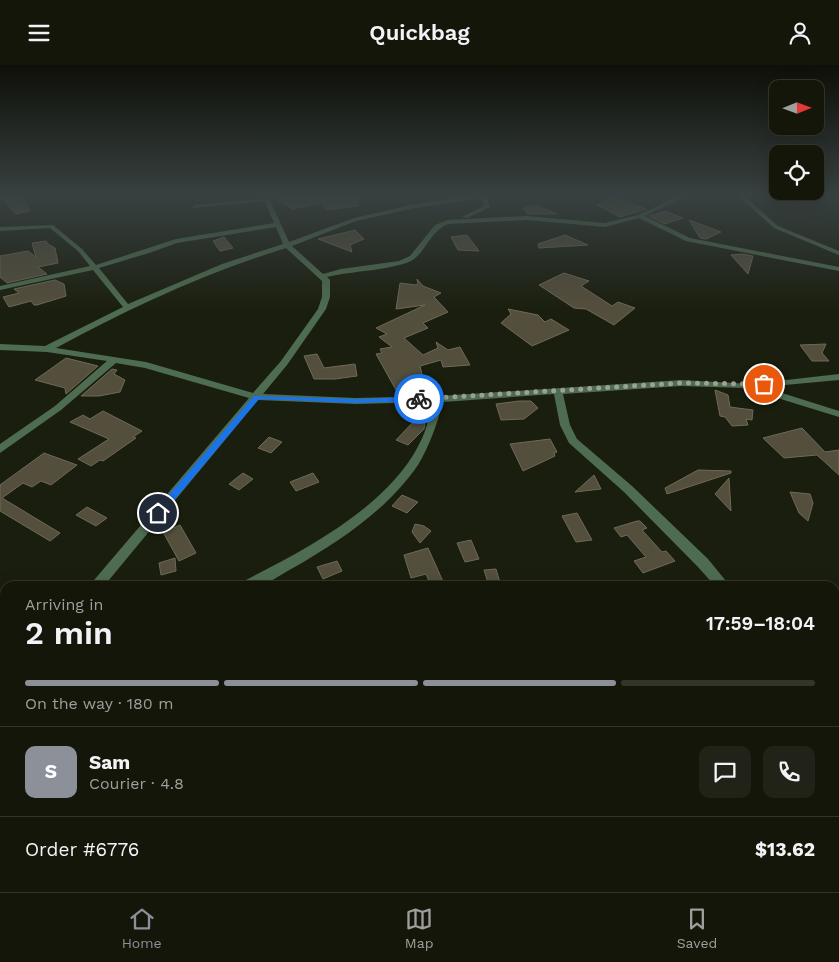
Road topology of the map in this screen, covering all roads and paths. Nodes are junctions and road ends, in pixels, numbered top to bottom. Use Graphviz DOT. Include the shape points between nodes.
graph roads {
  1 [pos="61,234"];
  2 [pos="223,234"];
  3 [pos="281,234"];
  4 [pos="318,234"];
  5 [pos="430,234"];
  6 [pos="677,234"];
  7 [pos="792,234"];
  8 [pos="287,245"];
  9 [pos="839,253"];
  10 [pos="96,267"];
  11 [pos="839,269"];
  12 [pos="323,276"];
  13 [pos="0,288"];
  14 [pos="126,306"];
  15 [pos="0,347"];
  16 [pos="47,349"];
  17 [pos="114,360"];
  18 [pos="839,377"];
  19 [pos="746,385"];
  20 [pos="558,391"];
  21 [pos="257,397"];
  22 [pos="439,399"];
  23 [pos="839,414"];
  24 [pos="0,449"];
  25 [pos="100,581"];
  26 [pos="257,581"];
  27 [pos="719,581"];
  1 -- 10 [label="street"];
  2 -- 10 [label="street" via="176,241"];
  3 -- 8 [label="street"];
  4 -- 8 [label="street"];
  5 -- 12 [label="street" via="412,257 402,263"];
  6 -- 11 [label="street" via="688,239"];
  7 -- 9 [label="street"];
  8 -- 12 [label="street"];
  8 -- 14 [label="street" via="207,271"];
  10 -- 13 [label="street"];
  10 -- 14 [label="street"];
  12 -- 21 [label="street" via="327,285 322,309"];
  14 -- 16 [label="street"];
  15 -- 16 [label="street"];
  16 -- 17 [label="street"];
  17 -- 21 [label="street" via="146,365"];
  17 -- 24 [label="street" via="58,408"];
  18 -- 19 [label="street"];
  19 -- 20 [label="street" via="681,383"];
  19 -- 23 [label="street"];
  20 -- 22 [label="street"];
  20 -- 27 [label="street" via="565,425 573,441 635,496"];
  21 -- 22 [label="street" via="356,401"];
  21 -- 25 [label="street"];
  22 -- 26 [label="street" via="435,421 415,458 402,480 376,506 295,561"];
}
